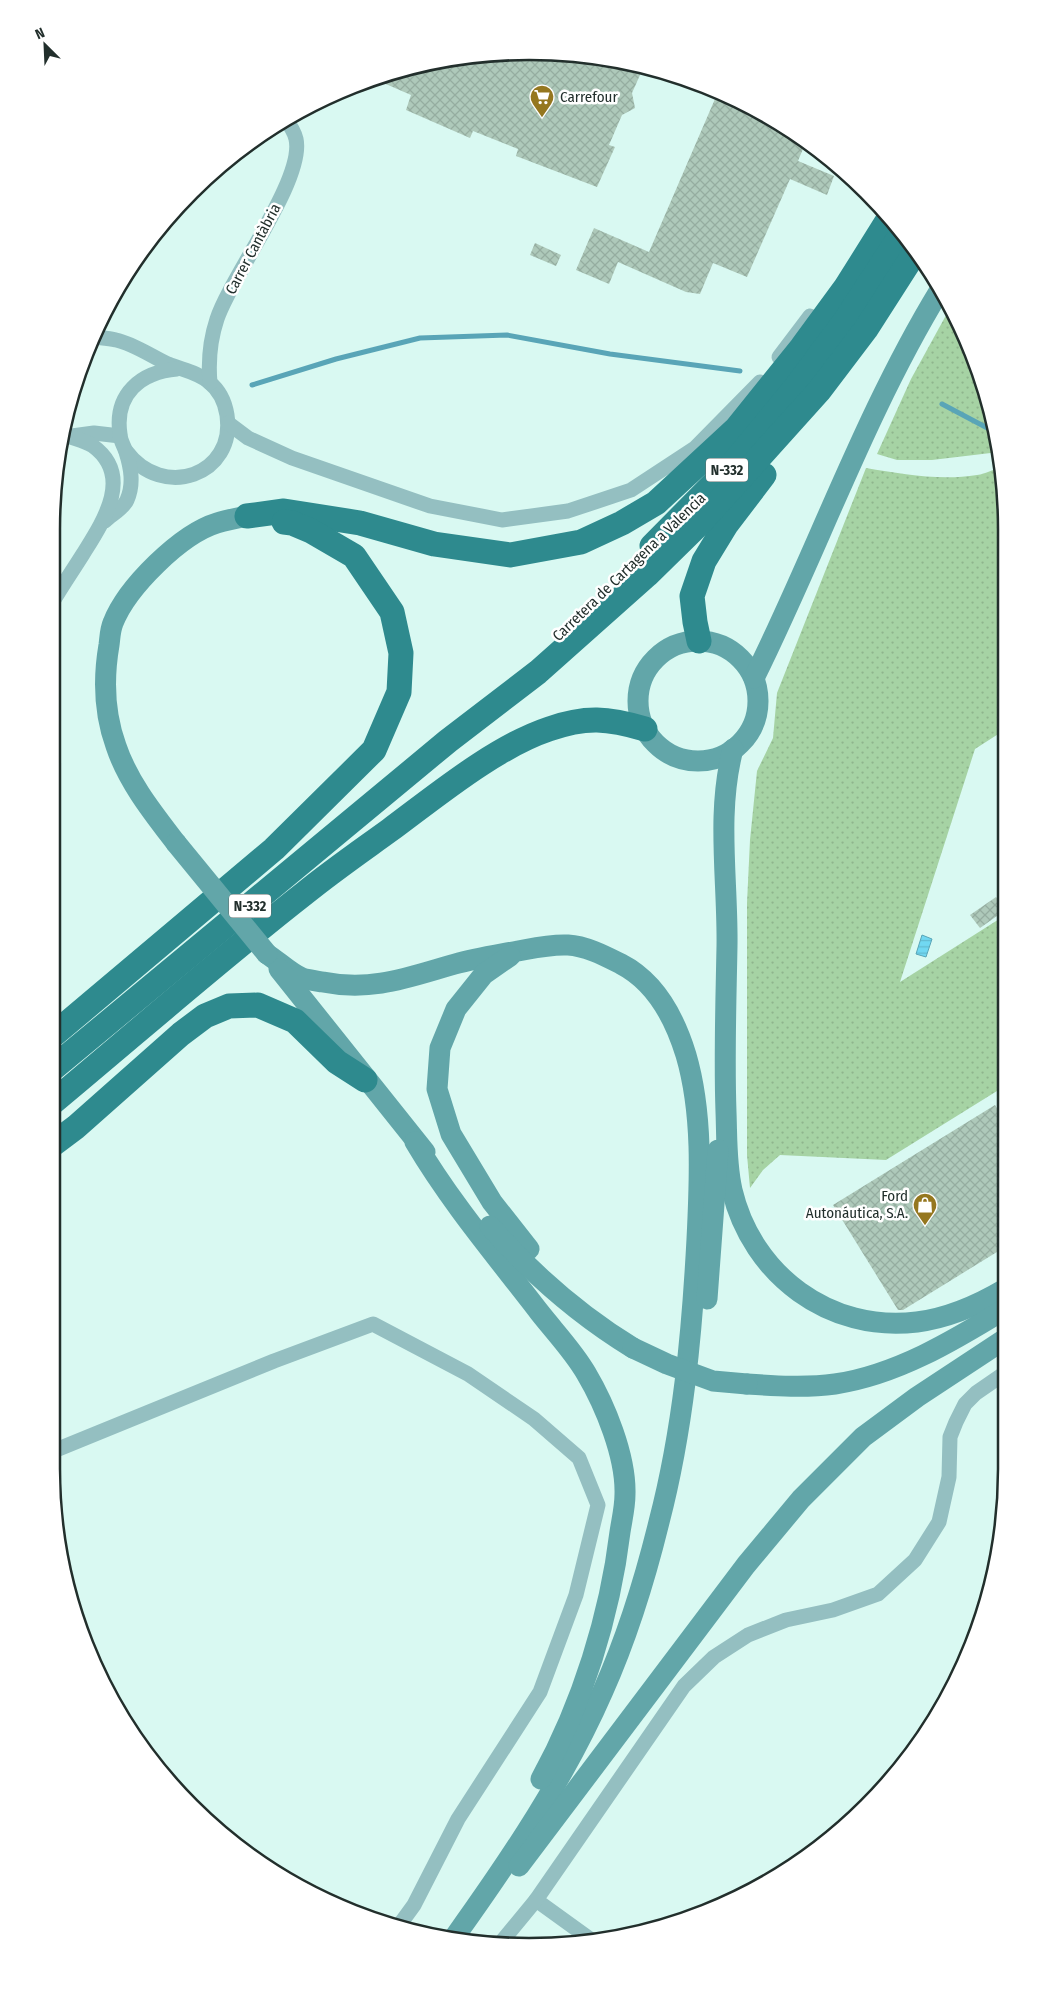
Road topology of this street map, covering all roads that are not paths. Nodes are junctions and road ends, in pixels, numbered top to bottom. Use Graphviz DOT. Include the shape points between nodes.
graph roads {
  1 [pos="291,126"];
  2 [pos="889,229"];
  3 [pos="890,229"];
  4 [pos="890,230"];
  5 [pos="912,258"];
  6 [pos="936,296"];
  7 [pos="866,329"];
  8 [pos="101,339"];
  9 [pos="179,369"];
  10 [pos="210,382"];
  11 [pos="228,423"];
  12 [pos="70,436"];
  13 [pos="120,436"];
  14 [pos="69,437"];
  15 [pos="126,451"];
  16 [pos="247,516"];
  17 [pos="104,522"];
  18 [pos="60,591"];
  19 [pos="699,640"];
  20 [pos="754,678"];
  21 [pos="645,729"];
  22 [pos="448,741"];
  23 [pos="733,749"];
  24 [pos="516,952"];
  25 [pos="267,954"];
  26 [pos="60,1029"];
  27 [pos="724,1061"];
  28 [pos="60,1062"];
  29 [pos="365,1080"];
  30 [pos="60,1096"];
  31 [pos="60,1139"];
  32 [pos="416,1142"];
  33 [pos="998,1293"];
  34 [pos="574,1307"];
  35 [pos="998,1313"];
  36 [pos="998,1344"];
  37 [pos="998,1378"];
  38 [pos="684,1391"];
  39 [pos="60,1448"];
  40 [pos="536,1900"];
  41 [pos="403,1920"];
  42 [pos="445,1930"];
  43 [pos="458,1932"];
  44 [pos="469,1934"];
  45 [pos="584,1935"];
  46 [pos="505,1937"];
  1 -- 10 [label="street, Carrer Cantàbria" via="296,140 293,169 217,317 208,361"];
  2 -- 11 [label="street" via="846,266 758,384 695,448 631,490 568,511 502,520 430,506 292,458 248,438"];
  3 -- 16 [label="highway" via="808,340 736,429 656,503 581,542 510,555 434,544 360,523 284,511"];
  4 -- 22 [label="highway, Carretera de Cartagena a Valencia / N-332" via="840,328 731,466 625,575"];
  5 -- 7 [label="highway, Carretera de Cartagena a Valencia / N-332"];
  6 -- 20 [label="main road" via="880,400"];
  7 -- 19 [label="highway" via="829,392 726,525 704,561 692,596"];
  7 -- 22 [label="highway, Carretera de Cartagena a Valencia / N-332" via="819,391 700,524 538,672"];
  8 -- 9 [label="street" via="117,340"];
  9 -- 10 [label="street"];
  9 -- 13 [label="street" via="162,370 146,376 132,387 119,418"];
  10 -- 11 [label="street" via="220,394"];
  11 -- 15 [label="street" via="226,440 218,455 206,468 191,476 174,479 157,476 142,469"];
  12 -- 13 [label="street" via="94,433"];
  13 -- 15 [label="street"];
  14 -- 17 [label="street" via="92,445 106,459 113,477 112,496"];
  15 -- 17 [label="street" via="132,480 127,502"];
  16 -- 25 [label="main road, bridge" via="216,523 188,538 133,588 113,623 105,666 106,708 116,747 152,812"];
  16 -- 26 [label="highway" via="292,523 354,556 392,612 401,653 399,692 374,750 360,764 274,849"];
  17 -- 18 [label="street"];
  19 -- 20 [label="main road" via="719,644 732,651"];
  19 -- 21 [label="main road" via="670,648 647,668 638,696 638,712"];
  20 -- 23 [label="main road" via="758,697 756,717 748,735"];
  21 -- 23 [label="main road" via="662,749 685,759 710,760"];
  21 -- 30 [label="highway" via="603,719 549,729 529,737 451,784 304,893"];
  22 -- 28 [label="highway, Carretera de Cartagena a Valencia / N-332"];
  23 -- 27 [label="main road" via="725,791 723,846 727,943"];
  24 -- 25 [label="main road" via="460,963 396,982 344,986 302,978"];
  24 -- 34 [label="main road" via="484,974 456,1009 440,1048 436,1089 451,1134 492,1202"];
  24 -- 38 [label="main road" via="571,945 598,953 626,967 652,988 668,1010 686,1056 696,1118 698,1203"];
  25 -- 29 [label="main road"];
  27 -- 33 [label="main road" via="727,1160 733,1191 743,1221 760,1252 778,1274 824,1308 851,1318 886,1324 944,1316"];
  27 -- 38 [label="main road" via="704,1323"];
  29 -- 31 [label="highway" via="337,1062 295,1021 258,1005 229,1006 205,1016 181,1034"];
  29 -- 32 [label="main road"];
  32 -- 34 [label="main road" via="510,1250"];
  32 -- 42 [label="main road" via="462,1212 585,1371 618,1445 625,1493 617,1560 580,1694 554,1756 518,1819"];
  34 -- 35 [label="main road, bridge" via="598,1327 667,1364 714,1380 800,1387 835,1384 899,1366"];
  36 -- 44 [label="main road" via="917,1397 864,1437 801,1500 746,1565"];
  37 -- 40 [label="street" via="976,1393 956,1422 950,1437 949,1477 939,1522 915,1560 878,1594 833,1610 786,1620 748,1635 714,1657 684,1686"];
  38 -- 43 [label="main road" via="660,1520 635,1606 603,1691 537,1815"];
  39 -- 41 [label="street" via="274,1360 374,1324 468,1374 534,1419 580,1458 598,1505 576,1595 540,1692 458,1819"];
  40 -- 45 [label="street"];
  40 -- 46 [label="street"];
}
